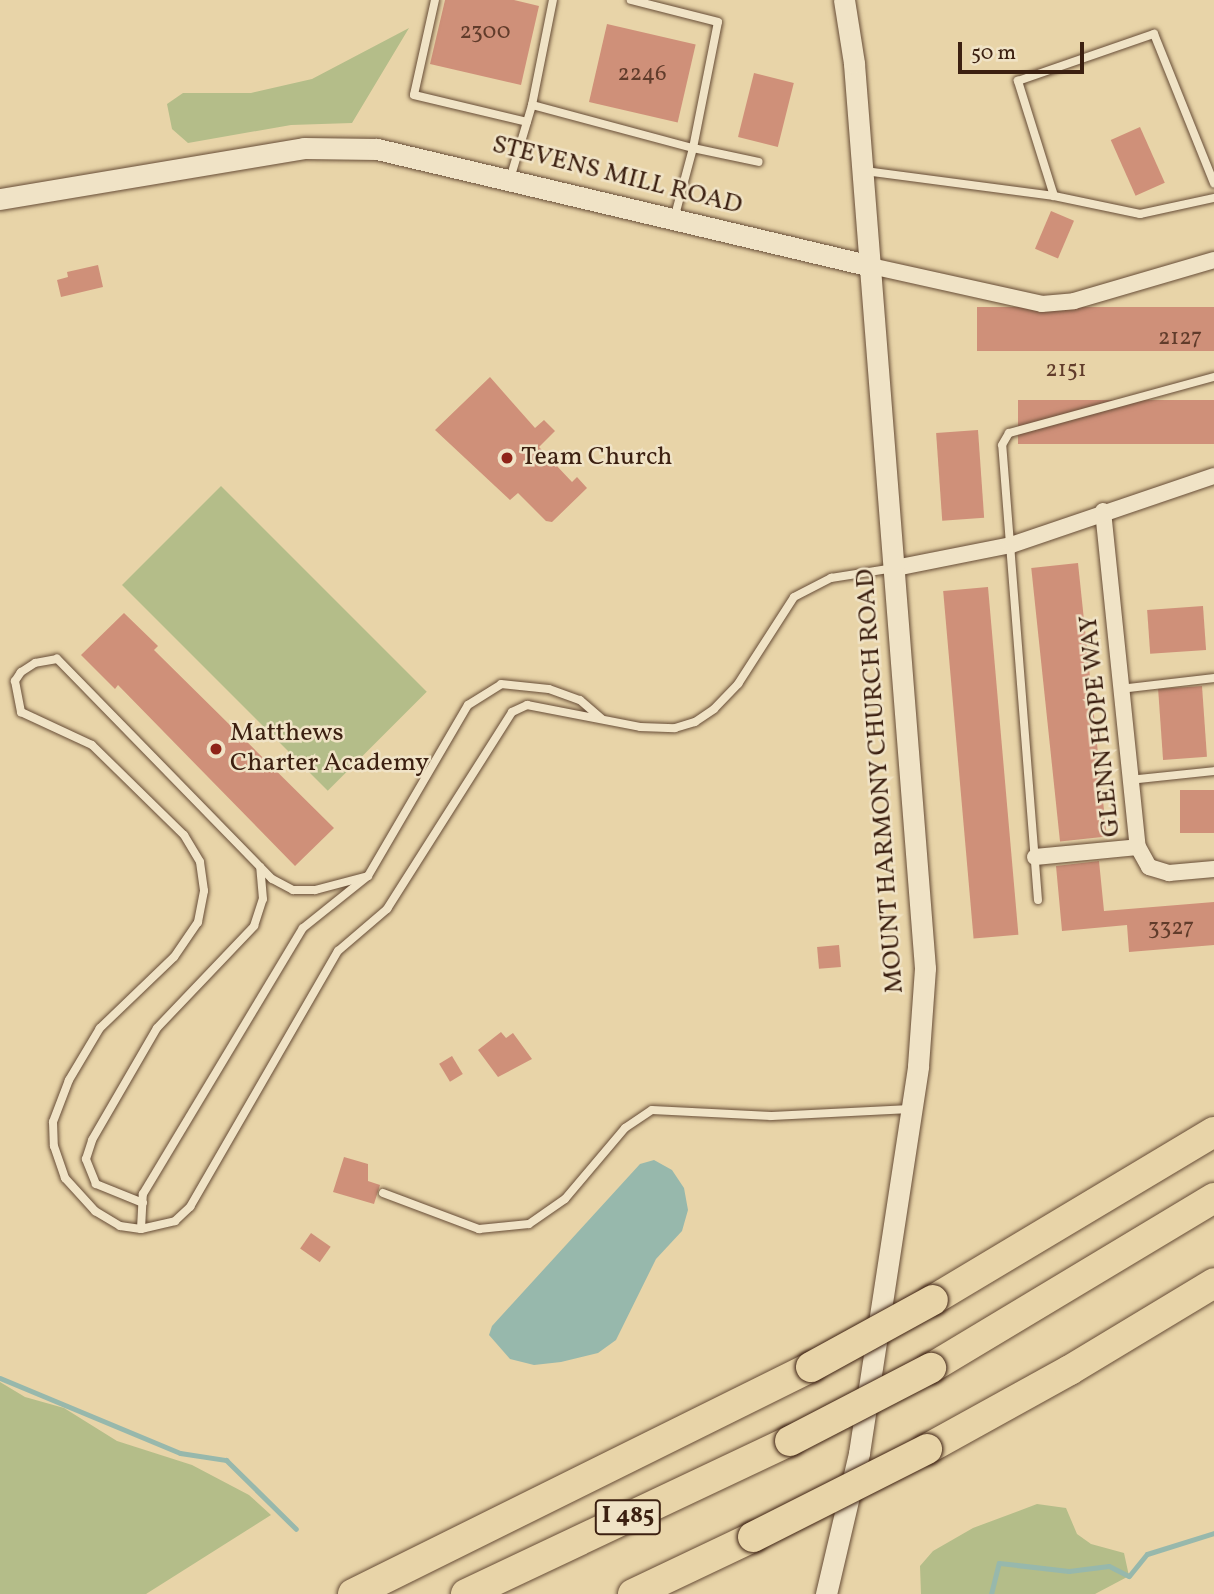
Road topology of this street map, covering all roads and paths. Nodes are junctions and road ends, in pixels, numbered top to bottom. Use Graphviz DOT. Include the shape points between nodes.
graph roads {
  1 [pos="435,0"];
  2 [pos="553,0"];
  3 [pos="631,0"];
  4 [pos="844,0"];
  5 [pos="532,105"];
  6 [pos="527,122"];
  7 [pos="693,148"];
  8 [pos="760,162"];
  9 [pos="863,171"];
  10 [pos="510,178"];
  11 [pos="1214,183"];
  12 [pos="1054,196"];
  13 [pos="1214,198"];
  14 [pos="0,199"];
  15 [pos="674,219"];
  16 [pos="1214,260"];
  17 [pos="871,266"];
  18 [pos="1214,377"];
  19 [pos="1214,476"];
  20 [pos="1103,511"];
  21 [pos="1011,545"];
  22 [pos="895,568"];
  23 [pos="1214,678"];
  24 [pos="1120,688"];
  25 [pos="603,720"];
  26 [pos="1214,771"];
  27 [pos="1129,780"];
  28 [pos="1138,847"];
  29 [pos="1035,857"];
  30 [pos="260,867"];
  31 [pos="1214,869"];
  32 [pos="368,876"];
  33 [pos="1038,900"];
  34 [pos="911,1109"];
  35 [pos="1214,1132"];
  36 [pos="383,1193"];
  37 [pos="1214,1198"];
  38 [pos="143,1203"];
  39 [pos="1214,1215"];
  40 [pos="141,1229"];
  41 [pos="1214,1269"];
  42 [pos="1214,1283"];
  43 [pos="976,1342"];
  44 [pos="994,1412"];
  45 [pos="354,1594"];
  46 [pos="467,1594"];
  47 [pos="633,1594"];
  48 [pos="826,1594"];
  1 -- 6 [label="lane" via="414,95"];
  2 -- 5 [label="lane"];
  3 -- 7 [label="lane" via="718,22"];
  4 -- 9 [label="street, MOUNT HARMONY CHURCH ROAD"];
  5 -- 6 [label="lane"];
  5 -- 7 [label="lane"];
  6 -- 10 [label="lane"];
  7 -- 8 [label="lane"];
  7 -- 15 [label="lane"];
  9 -- 12 [label="lane"];
  9 -- 17 [label="street, MOUNT HARMONY CHURCH ROAD"];
  10 -- 14 [label="street, STEVENS MILL ROAD" via="377,149 304,148"];
  10 -- 15 [label="street, STEVENS MILL ROAD"];
  11 -- 12 [label="lane" via="1154,34 1018,81"];
  12 -- 13 [label="lane" via="1140,214"];
  15 -- 17 [label="street, STEVENS MILL ROAD"];
  16 -- 17 [label="street, STEVENS MILL ROAD" via="1073,301 1042,304"];
  17 -- 22 [label="street, MOUNT HARMONY CHURCH ROAD"];
  18 -- 21 [label="lane" via="1009,433 1002,445"];
  19 -- 20 [label="street"];
  20 -- 21 [label="street"];
  20 -- 24 [label="street, GLENN HOPE WAY"];
  21 -- 22 [label="street"];
  21 -- 29 [label="lane"];
  22 -- 25 [label="lane" via="831,578 794,597 738,684 715,709 695,722 675,729"];
  22 -- 34 [label="street, MOUNT HARMONY CHURCH ROAD" via="925,968"];
  23 -- 24 [label="lane"];
  24 -- 27 [label="street, GLENN HOPE WAY"];
  25 -- 32 [label="lane" via="580,700 549,690 501,684 488,689 467,705"];
  25 -- 40 [label="lane" via="527,705 512,712 387,909 338,951 190,1207 175,1221"];
  26 -- 27 [label="lane"];
  27 -- 28 [label="street, GLENN HOPE WAY"];
  28 -- 29 [label="street"];
  28 -- 31 [label="street, GLENN HOPE WAY" via="1149,867 1169,873"];
  29 -- 33 [label="lane"];
  30 -- 32 [label="lane" via="293,890 315,890"];
  30 -- 38 [label="lane" via="263,899 254,926 157,1028 92,1140 86,1159 96,1184"];
  30 -- 40 [label="lane" via="57,659 35,663 21,672 15,681 21,712 92,745 184,835 200,862 204,891 198,922 174,957 100,1028 69,1080 53,1122 54,1146 65,1178 76,1193 120,1226"];
  32 -- 38 [label="lane" via="303,928 143,1194"];
  34 -- 36 [label="lane" via="771,1116 652,1110 625,1128 565,1199 529,1224 480,1229"];
  34 -- 48 [label="street, MOUNT HARMONY CHURCH ROAD" via="859,1453"];
  35 -- 45 [label="highway, bridge" via="933,1300 811,1367"];
  37 -- 43 [label="highway, I 485"];
  38 -- 40 [label="lane"];
  39 -- 43 [label="highway, I 485"];
  41 -- 44 [label="highway, I 485"];
  42 -- 44 [label="highway, I 485"];
  43 -- 46 [label="highway, I 485, bridge" via="790,1441"];
  44 -- 47 [label="highway, I 485, bridge"];
}
